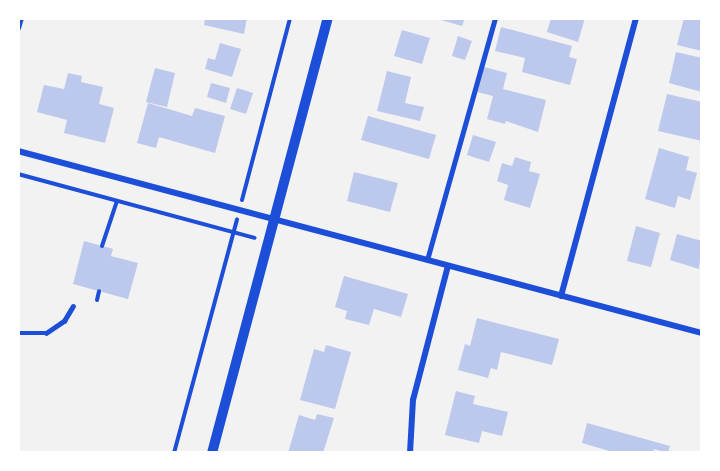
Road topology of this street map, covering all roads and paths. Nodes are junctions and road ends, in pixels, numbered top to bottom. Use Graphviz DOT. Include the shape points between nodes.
graph roads {
  1 [pos="21,18"];
  2 [pos="290,18"];
  3 [pos="328,18"];
  4 [pos="495,18"];
  5 [pos="636,18"];
  6 [pos="18,28"];
  7 [pos="18,151"];
  8 [pos="18,174"];
  9 [pos="117,201"];
  10 [pos="239,210"];
  11 [pos="274,220"];
  12 [pos="233,233"];
  13 [pos="268,242"];
  14 [pos="102,246"];
  15 [pos="427,260"];
  16 [pos="448,266"];
  17 [pos="99,291"];
  18 [pos="561,296"];
  19 [pos="97,300"];
  20 [pos="73,306"];
  21 [pos="18,333"];
  22 [pos="702,333"];
  23 [pos="174,453"];
  24 [pos="212,453"];
  25 [pos="410,453"];
  1 -- 6 [label="street"];
  2 -- 10 [label="path"];
  3 -- 11 [label="street"];
  4 -- 15 [label="lane"];
  5 -- 18 [label="street"];
  7 -- 10 [label="street"];
  8 -- 9 [label="path"];
  9 -- 12 [label="path"];
  9 -- 14 [label="path"];
  10 -- 11 [label="street"];
  10 -- 12 [label="path"];
  11 -- 13 [label="street"];
  11 -- 15 [label="street"];
  12 -- 13 [label="path"];
  12 -- 23 [label="path"];
  13 -- 24 [label="street"];
  15 -- 16 [label="street"];
  16 -- 18 [label="street"];
  16 -- 25 [label="street" via="415,392"];
  17 -- 19 [label="path"];
  18 -- 22 [label="street"];
  20 -- 21 [label="lane" via="64,321 46,333"];
}
